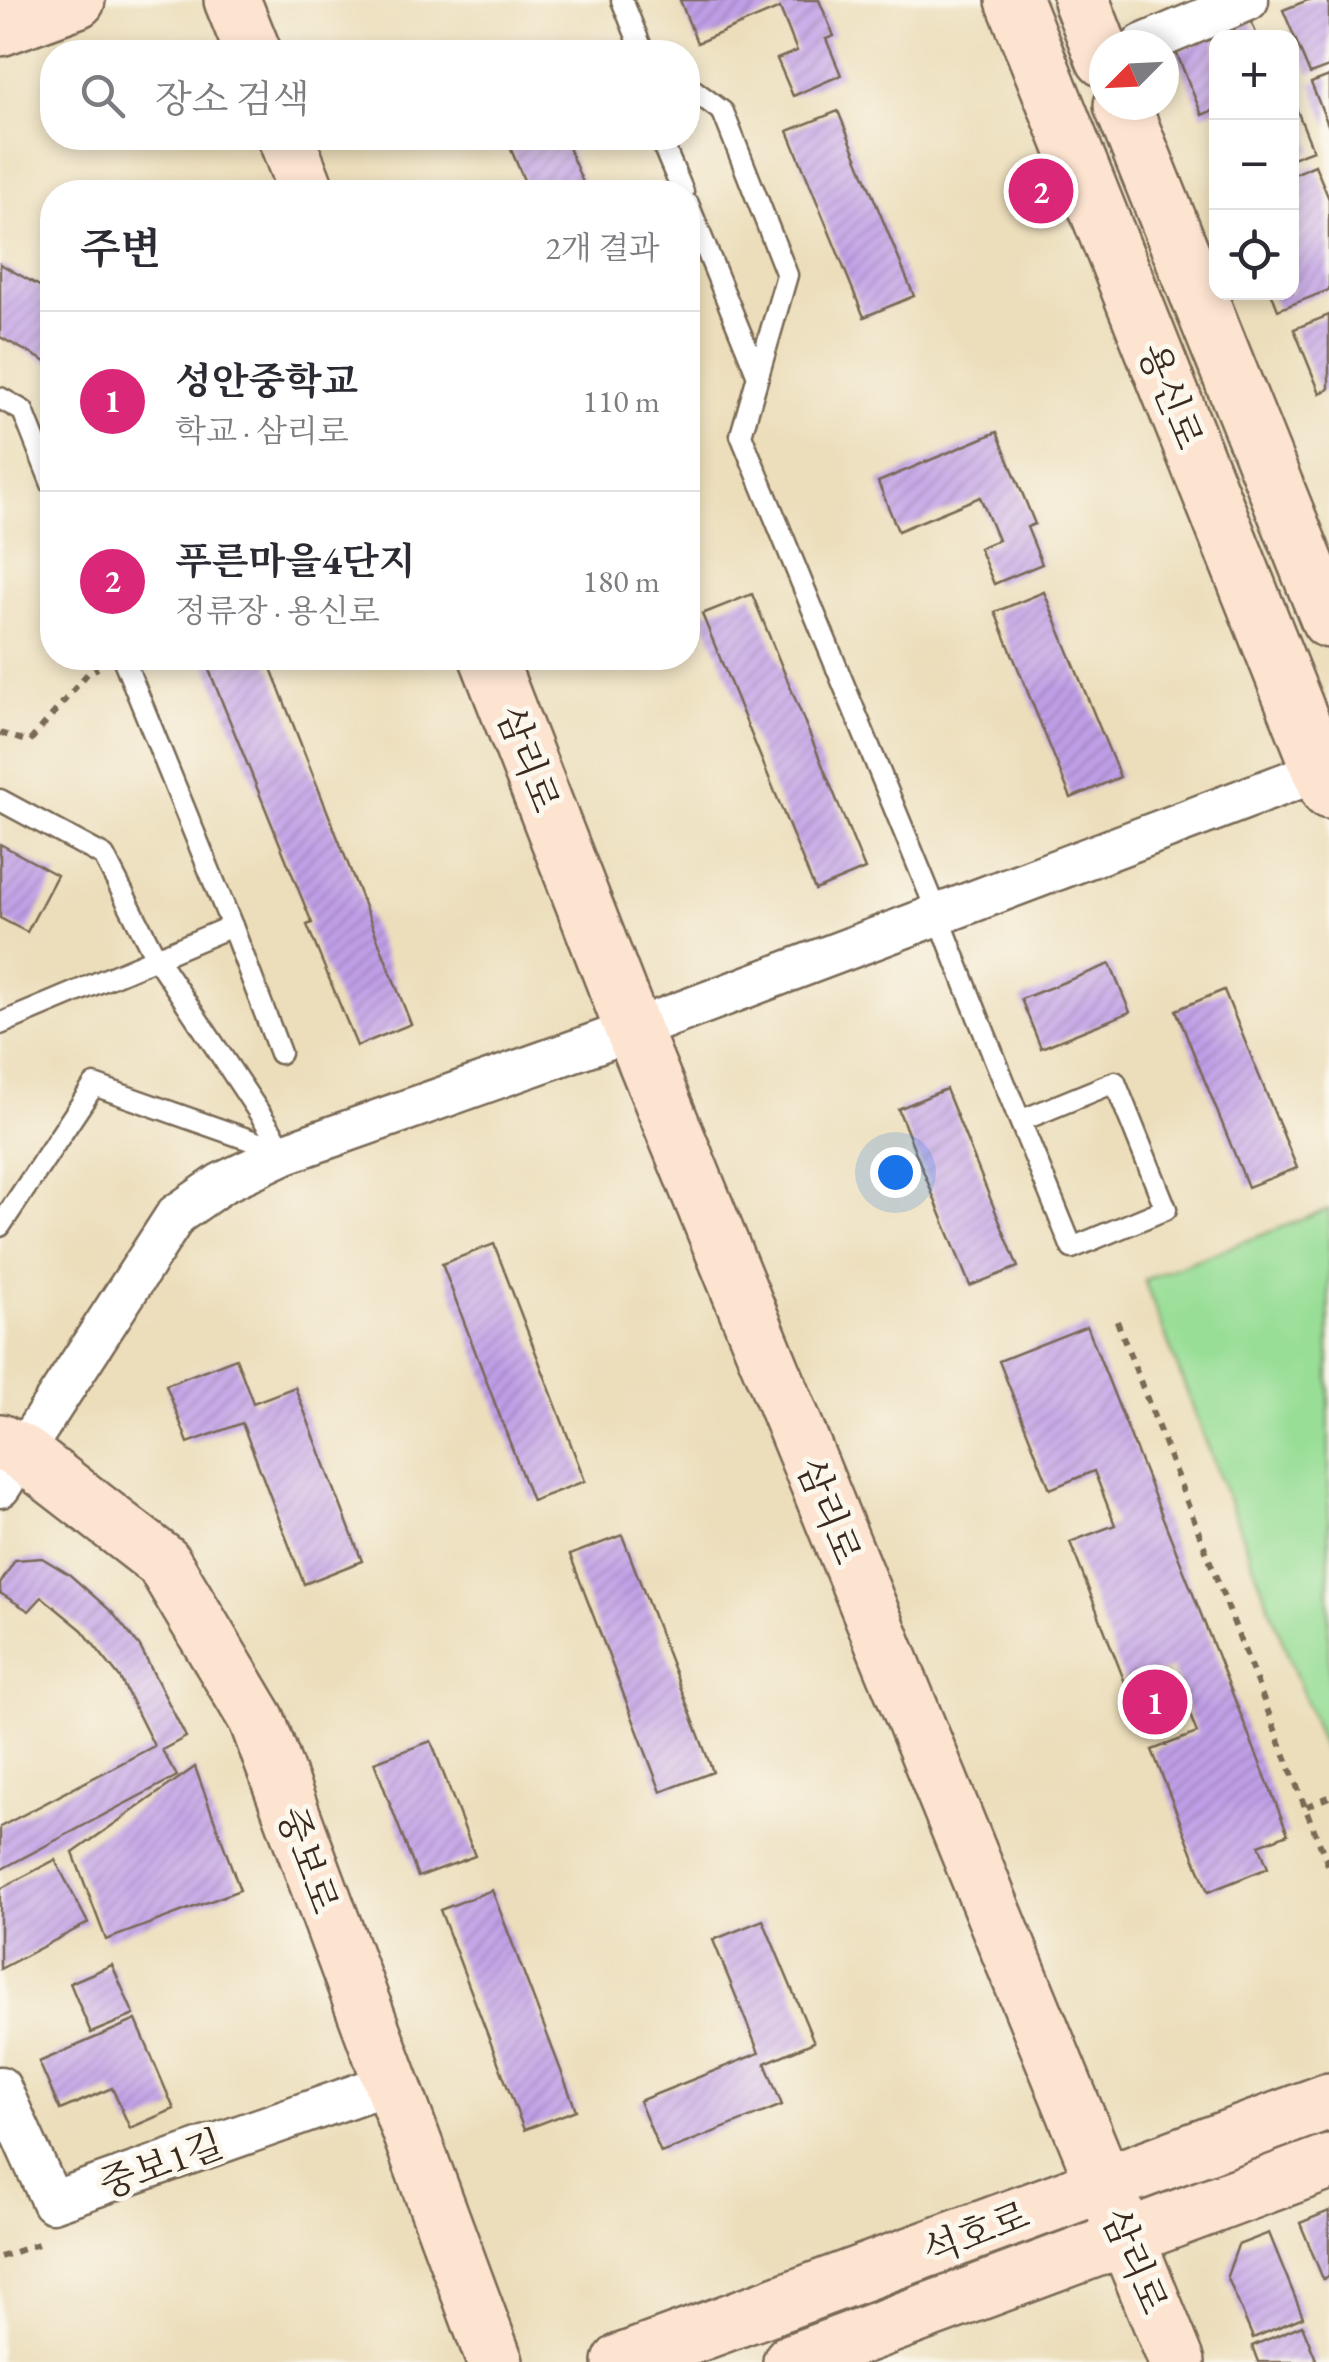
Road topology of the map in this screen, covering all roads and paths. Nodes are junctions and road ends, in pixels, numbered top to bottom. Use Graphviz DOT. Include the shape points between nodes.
graph roads {
  1 [pos="76,0"];
  2 [pos="232,0"];
  3 [pos="622,0"];
  4 [pos="1014,0"];
  5 [pos="1080,0"];
  6 [pos="1248,0"];
  7 [pos="0,28"];
  8 [pos="1092,30"];
  9 [pos="1177,30"];
  10 [pos="248,40"];
  11 [pos="638,40"];
  12 [pos="700,95"];
  13 [pos="1128,120"];
  14 [pos="291,150"];
  15 [pos="665,150"];
  16 [pos="302,180"];
  17 [pos="678,180"];
  18 [pos="700,233"];
  19 [pos="758,376"];
  20 [pos="0,398"];
  21 [pos="40,454"];
  22 [pos="1329,620"];
  23 [pos="94,670"];
  24 [pos="118,670"];
  25 [pos="493,670"];
  26 [pos="0,733"];
  27 [pos="1326,776"];
  28 [pos="0,800"];
  29 [pos="938,914"];
  30 [pos="232,926"];
  31 [pos="155,956"];
  32 [pos="0,1024"];
  33 [pos="632,1030"];
  34 [pos="280,1053"];
  35 [pos="1020,1121"];
  36 [pos="286,1153"];
  37 [pos="0,1226"];
  38 [pos="1117,1321"];
  39 [pos="7,1460"];
  40 [pos="1329,1797"];
  41 [pos="1305,1807"];
  42 [pos="1329,1866"];
  43 [pos="390,2083"];
  44 [pos="0,2087"];
  45 [pos="1329,2102"];
  46 [pos="1329,2162"];
  47 [pos="1103,2184"];
  48 [pos="1126,2240"];
  49 [pos="38,2244"];
  50 [pos="0,2257"];
  51 [pos="816,2293"];
  52 [pos="823,2357"];
  53 [pos="495,2362"];
  54 [pos="622,2362"];
  55 [pos="1176,2362"];
  1 -- 7 [label="street"];
  2 -- 10 [label="street"];
  3 -- 11 [label="lane"];
  4 -- 27 [label="street, 용신로"];
  5 -- 8 [label="street"];
  6 -- 9 [label="street"];
  12 -- 19 [label="lane" via="723,112 787,275"];
  13 -- 22 [label="street, 용신로"];
  14 -- 16 [label="street"];
  15 -- 17 [label="lane"];
  18 -- 19 [label="lane"];
  19 -- 29 [label="lane" via="741,436"];
  20 -- 21 [label="lane" via="23,411"];
  23 -- 26 [label="path" via="29,742"];
  24 -- 30 [label="lane"];
  25 -- 33 [label="street, 삼리로"];
  27 -- 29 [label="street"];
  28 -- 31 [label="lane" via="104,856"];
  29 -- 33 [label="street"];
  29 -- 35 [label="lane"];
  30 -- 31 [label="lane"];
  30 -- 34 [label="lane"];
  31 -- 32 [label="lane"];
  31 -- 36 [label="lane"];
  33 -- 36 [label="street"];
  33 -- 47 [label="street, 삼리로"];
  35 -- 35 [label="lane" via="1115,1082 1166,1209 1072,1248"];
  36 -- 37 [label="lane" via="94,1085"];
  36 -- 39 [label="street" via="222,1182 176,1215"];
  38 -- 41 [label="path"];
  39 -- 43 [label="street, 중보로" via="163,1562 258,1720"];
  40 -- 41 [label="path"];
  41 -- 42 [label="path"];
  43 -- 44 [label="street, 중보1길" via="52,2202"];
  43 -- 53 [label="street, 중보로"];
  45 -- 47 [label="street, 석호로"];
  46 -- 48 [label="street, 석호로"];
  47 -- 48 [label="street, 삼리로"];
  47 -- 51 [label="street, 석호로"];
  48 -- 52 [label="street, 석호로"];
  48 -- 55 [label="street, 삼리로"];
  49 -- 50 [label="path"];
  51 -- 52 [label="street"];
  51 -- 54 [label="street, 석호로"];
}
